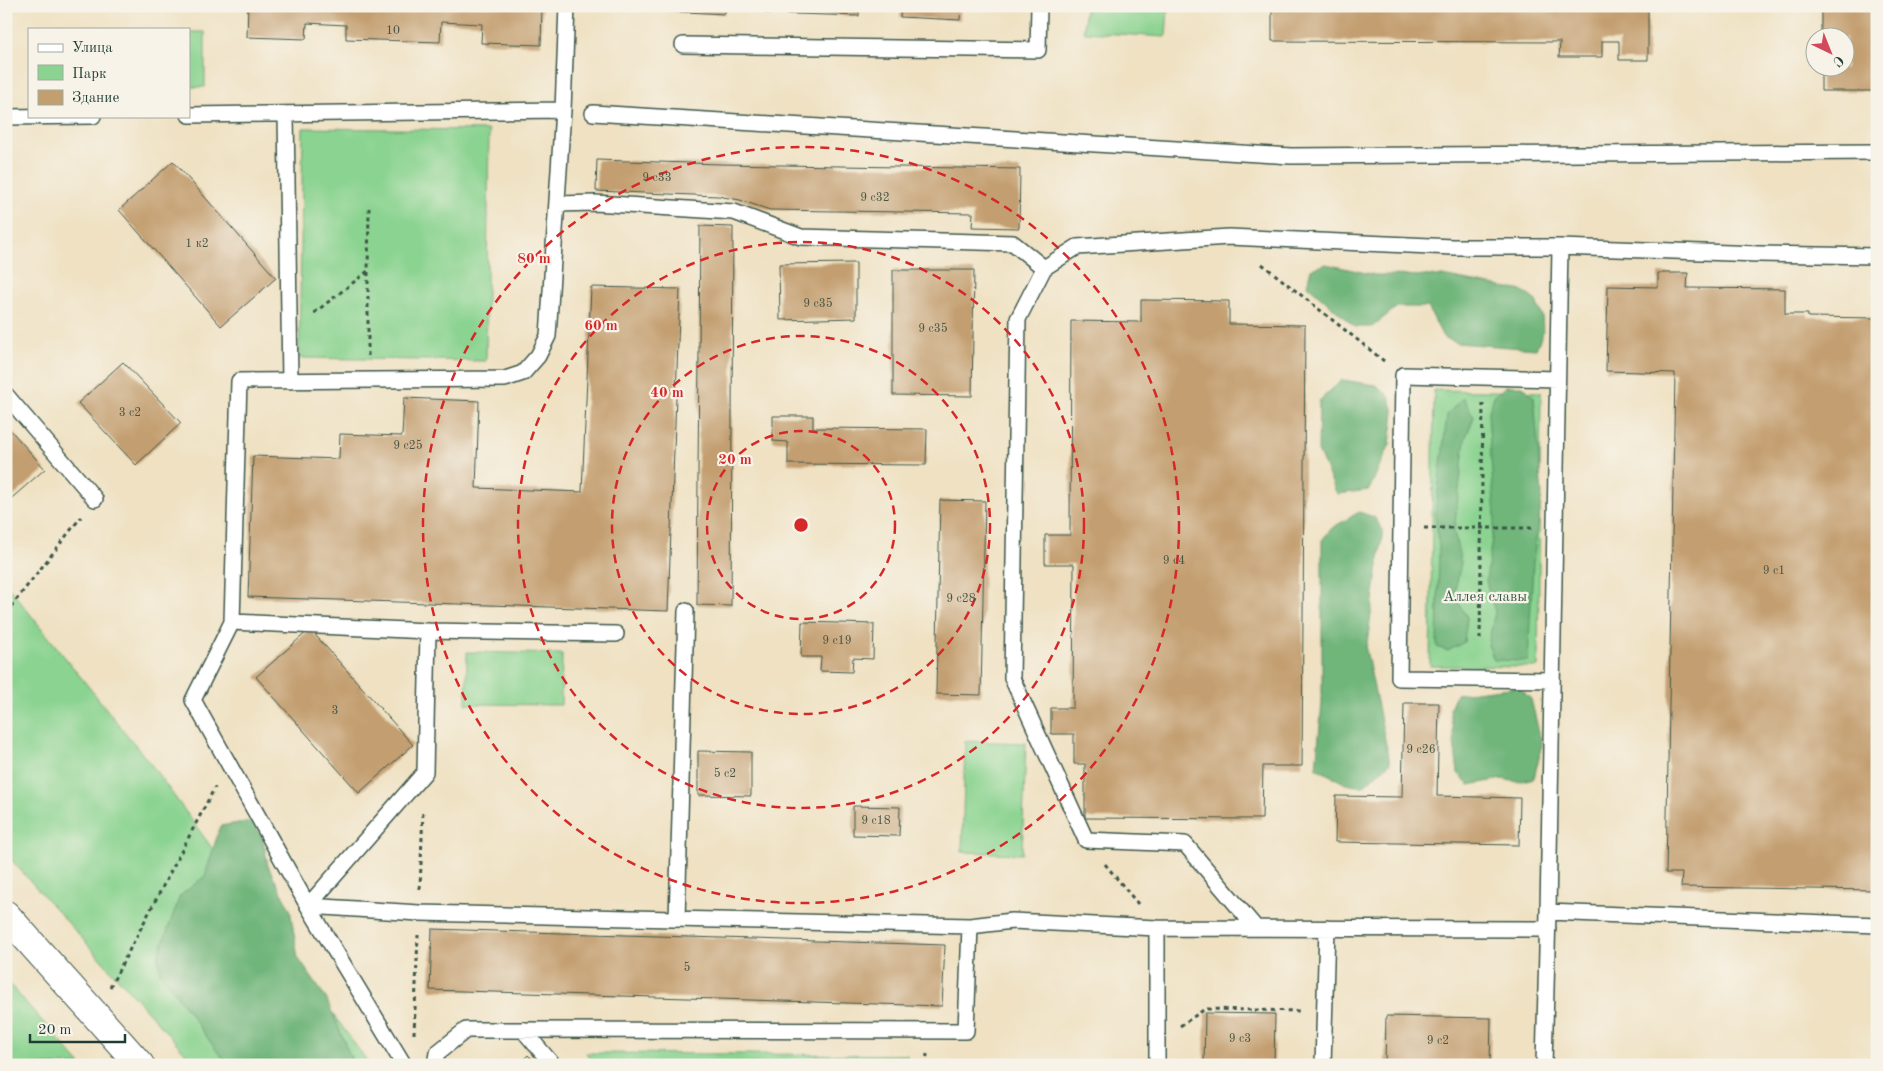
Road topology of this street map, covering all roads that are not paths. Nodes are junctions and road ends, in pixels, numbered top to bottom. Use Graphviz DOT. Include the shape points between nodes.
graph roads {
  1 [pos="567,6"];
  2 [pos="1039,6"];
  3 [pos="683,45"];
  4 [pos="563,110"];
  5 [pos="593,113"];
  6 [pos="286,114"];
  7 [pos="190,115"];
  8 [pos="6,117"];
  9 [pos="28,117"];
  10 [pos="1877,152"];
  11 [pos="557,204"];
  12 [pos="1560,246"];
  13 [pos="1877,256"];
  14 [pos="1044,268"];
  15 [pos="1558,379"];
  16 [pos="290,381"];
  17 [pos="6,395"];
  18 [pos="95,499"];
  19 [pos="686,611"];
  20 [pos="232,622"];
  21 [pos="428,631"];
  22 [pos="616,634"];
  23 [pos="1552,680"];
  24 [pos="308,906"];
  25 [pos="1548,912"];
  26 [pos="6,915"];
  27 [pos="677,919"];
  28 [pos="1877,925"];
  29 [pos="970,926"];
  30 [pos="1157,928"];
  31 [pos="1256,928"];
  32 [pos="1327,928"];
  33 [pos="1548,929"];
  34 [pos="522,1030"];
  35 [pos="140,1065"];
  36 [pos="404,1065"];
  37 [pos="435,1065"];
  38 [pos="553,1065"];
  39 [pos="1157,1065"];
  40 [pos="1323,1065"];
  41 [pos="1544,1065"];
  1 -- 4 [label="lane"];
  2 -- 3 [label="lane" via="1038,50"];
  4 -- 6 [label="lane"];
  4 -- 11 [label="lane"];
  5 -- 10 [label="lane" via="1291,156"];
  6 -- 7 [label="lane"];
  6 -- 16 [label="lane"];
  8 -- 9 [label="lane"];
  11 -- 14 [label="lane" via="734,212 801,237 1013,243"];
  11 -- 16 [label="lane" via="548,336 538,356 523,373 505,379"];
  12 -- 13 [label="lane"];
  12 -- 14 [label="lane" via="1453,247 1229,237 1077,247"];
  12 -- 15 [label="lane"];
  14 -- 31 [label="lane" via="1018,319 1012,678 1086,840 1185,844"];
  15 -- 23 [label="lane"];
  15 -- 23 [label="lane" via="1403,375 1399,678"];
  16 -- 20 [label="lane" via="240,381"];
  17 -- 18 [label="lane"];
  19 -- 27 [label="lane"];
  20 -- 21 [label="lane"];
  20 -- 24 [label="lane" via="193,700"];
  21 -- 22 [label="lane"];
  21 -- 24 [label="lane" via="425,772"];
  23 -- 25 [label="lane"];
  24 -- 27 [label="lane" via="420,913"];
  24 -- 36 [label="lane"];
  25 -- 28 [label="lane"];
  25 -- 33 [label="lane"];
  26 -- 35 [label="street"];
  27 -- 29 [label="lane"];
  29 -- 30 [label="lane" via="1012,921"];
  29 -- 34 [label="lane" via="966,1031"];
  30 -- 31 [label="lane"];
  30 -- 39 [label="lane"];
  31 -- 32 [label="lane"];
  32 -- 33 [label="lane"];
  32 -- 40 [label="lane"];
  33 -- 41 [label="lane"];
  34 -- 37 [label="lane" via="466,1030 437,1053"];
  34 -- 38 [label="lane"];
}
